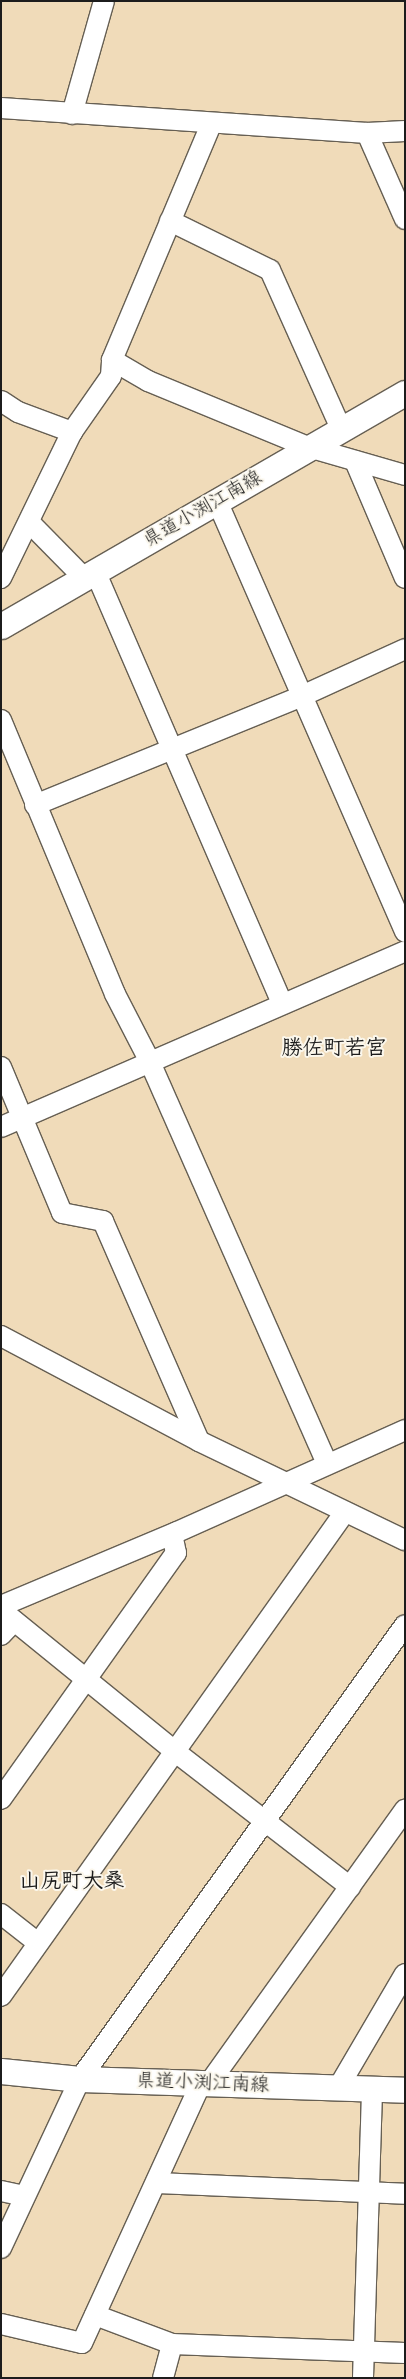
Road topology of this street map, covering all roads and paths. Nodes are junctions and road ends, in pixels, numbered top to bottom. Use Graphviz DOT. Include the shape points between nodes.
graph roads {
  1 [pos="104,1"];
  2 [pos="1,108"];
  3 [pos="72,114"];
  4 [pos="211,124"];
  5 [pos="405,131"];
  6 [pos="367,133"];
  7 [pos="405,220"];
  8 [pos="170,221"];
  9 [pos="112,360"];
  10 [pos="405,393"];
  11 [pos="1,401"];
  12 [pos="341,429"];
  13 [pos="72,432"];
  14 [pos="308,447"];
  15 [pos="355,461"];
  16 [pos="405,475"];
  17 [pos="216,501"];
  18 [pos="30,523"];
  19 [pos="4,566"];
  20 [pos="89,574"];
  21 [pos="405,578"];
  22 [pos="1,626"];
  23 [pos="405,649"];
  24 [pos="302,696"];
  25 [pos="1,720"];
  26 [pos="172,749"];
  27 [pos="35,806"];
  28 [pos="405,932"];
  29 [pos="405,951"];
  30 [pos="282,1003"];
  31 [pos="149,1060"];
  32 [pos="1,1067"];
  33 [pos="23,1118"];
  34 [pos="1,1127"];
  35 [pos="1,1336"];
  36 [pos="405,1430"];
  37 [pos="199,1441"];
  38 [pos="327,1463"];
  39 [pos="289,1482"];
  40 [pos="345,1512"];
  41 [pos="172,1534"];
  42 [pos="405,1540"];
  43 [pos="4,1611"];
  44 [pos="405,1625"];
  45 [pos="86,1678"];
  46 [pos="173,1750"];
  47 [pos="1,1799"];
  48 [pos="405,1810"];
  49 [pos="264,1821"];
  50 [pos="350,1887"];
  51 [pos="1,1914"];
  52 [pos="38,1943"];
  53 [pos="402,1983"];
  54 [pos="1,1996"];
  55 [pos="1,2071"];
  56 [pos="80,2079"];
  57 [pos="205,2082"];
  58 [pos="338,2088"];
  59 [pos="372,2089"];
  60 [pos="405,2090"];
  61 [pos="157,2183"];
  62 [pos="1,2191"];
  63 [pos="368,2193"];
  64 [pos="405,2194"];
  65 [pos="24,2196"];
  66 [pos="1,2248"];
  67 [pos="95,2315"];
  68 [pos="1,2324"];
  69 [pos="172,2344"];
  70 [pos="364,2352"];
  71 [pos="405,2353"];
  72 [pos="163,2378"];
  73 [pos="363,2378"];
  1 -- 3 [label="street"];
  2 -- 3 [label="street"];
  3 -- 4 [label="street"];
  4 -- 6 [label="street"];
  4 -- 8 [label="street"];
  5 -- 6 [label="street"];
  6 -- 7 [label="street"];
  8 -- 9 [label="street"];
  8 -- 12 [label="street" via="270,270"];
  9 -- 13 [label="street" via="111,376"];
  9 -- 14 [label="street" via="148,381"];
  10 -- 12 [label="main road, 県道小渕江南線"];
  11 -- 13 [label="street" via="18,412"];
  12 -- 14 [label="main road, 県道小渕江南線"];
  13 -- 18 [label="street"];
  14 -- 15 [label="street"];
  14 -- 17 [label="main road, 県道小渕江南線"];
  15 -- 16 [label="street"];
  15 -- 21 [label="street"];
  17 -- 20 [label="main road, 県道小渕江南線"];
  17 -- 24 [label="street"];
  18 -- 19 [label="street"];
  18 -- 20 [label="street"];
  20 -- 22 [label="main road, 県道小渕江南線"];
  20 -- 26 [label="street"];
  23 -- 24 [label="street"];
  24 -- 26 [label="street"];
  24 -- 28 [label="street"];
  25 -- 27 [label="street"];
  26 -- 27 [label="street"];
  26 -- 30 [label="street"];
  27 -- 31 [label="street" via="115,994"];
  29 -- 30 [label="street"];
  30 -- 31 [label="street"];
  31 -- 33 [label="street"];
  31 -- 38 [label="street"];
  32 -- 33 [label="street"];
  33 -- 34 [label="street"];
  33 -- 37 [label="street" via="62,1213 103,1221"];
  35 -- 37 [label="street"];
  36 -- 38 [label="street"];
  37 -- 39 [label="street"];
  38 -- 39 [label="street"];
  39 -- 40 [label="street"];
  39 -- 41 [label="street"];
  40 -- 42 [label="street"];
  40 -- 46 [label="street"];
  41 -- 43 [label="street"];
  41 -- 45 [label="street" via="176,1552"];
  43 -- 45 [label="street"];
  44 -- 49 [label="street"];
  45 -- 46 [label="street"];
  45 -- 47 [label="street"];
  46 -- 49 [label="street"];
  46 -- 52 [label="street"];
  48 -- 50 [label="street"];
  49 -- 50 [label="street"];
  49 -- 56 [label="street"];
  50 -- 57 [label="street"];
  51 -- 52 [label="street"];
  52 -- 54 [label="street"];
  53 -- 58 [label="street"];
  55 -- 56 [label="main road, 県道小渕江南線"];
  56 -- 57 [label="main road, 県道小渕江南線"];
  56 -- 65 [label="street"];
  57 -- 58 [label="main road, 県道小渕江南線"];
  57 -- 61 [label="street"];
  58 -- 59 [label="main road, 県道小渕江南線"];
  59 -- 60 [label="main road, 県道小渕江南線"];
  59 -- 63 [label="street"];
  61 -- 63 [label="street"];
  61 -- 67 [label="street"];
  62 -- 65 [label="street"];
  63 -- 64 [label="street"];
  63 -- 70 [label="street"];
  65 -- 66 [label="street"];
  67 -- 68 [label="street" via="82,2343"];
  67 -- 69 [label="street"];
  69 -- 70 [label="street"];
  69 -- 72 [label="street"];
  70 -- 71 [label="street"];
  70 -- 73 [label="street"];
}
